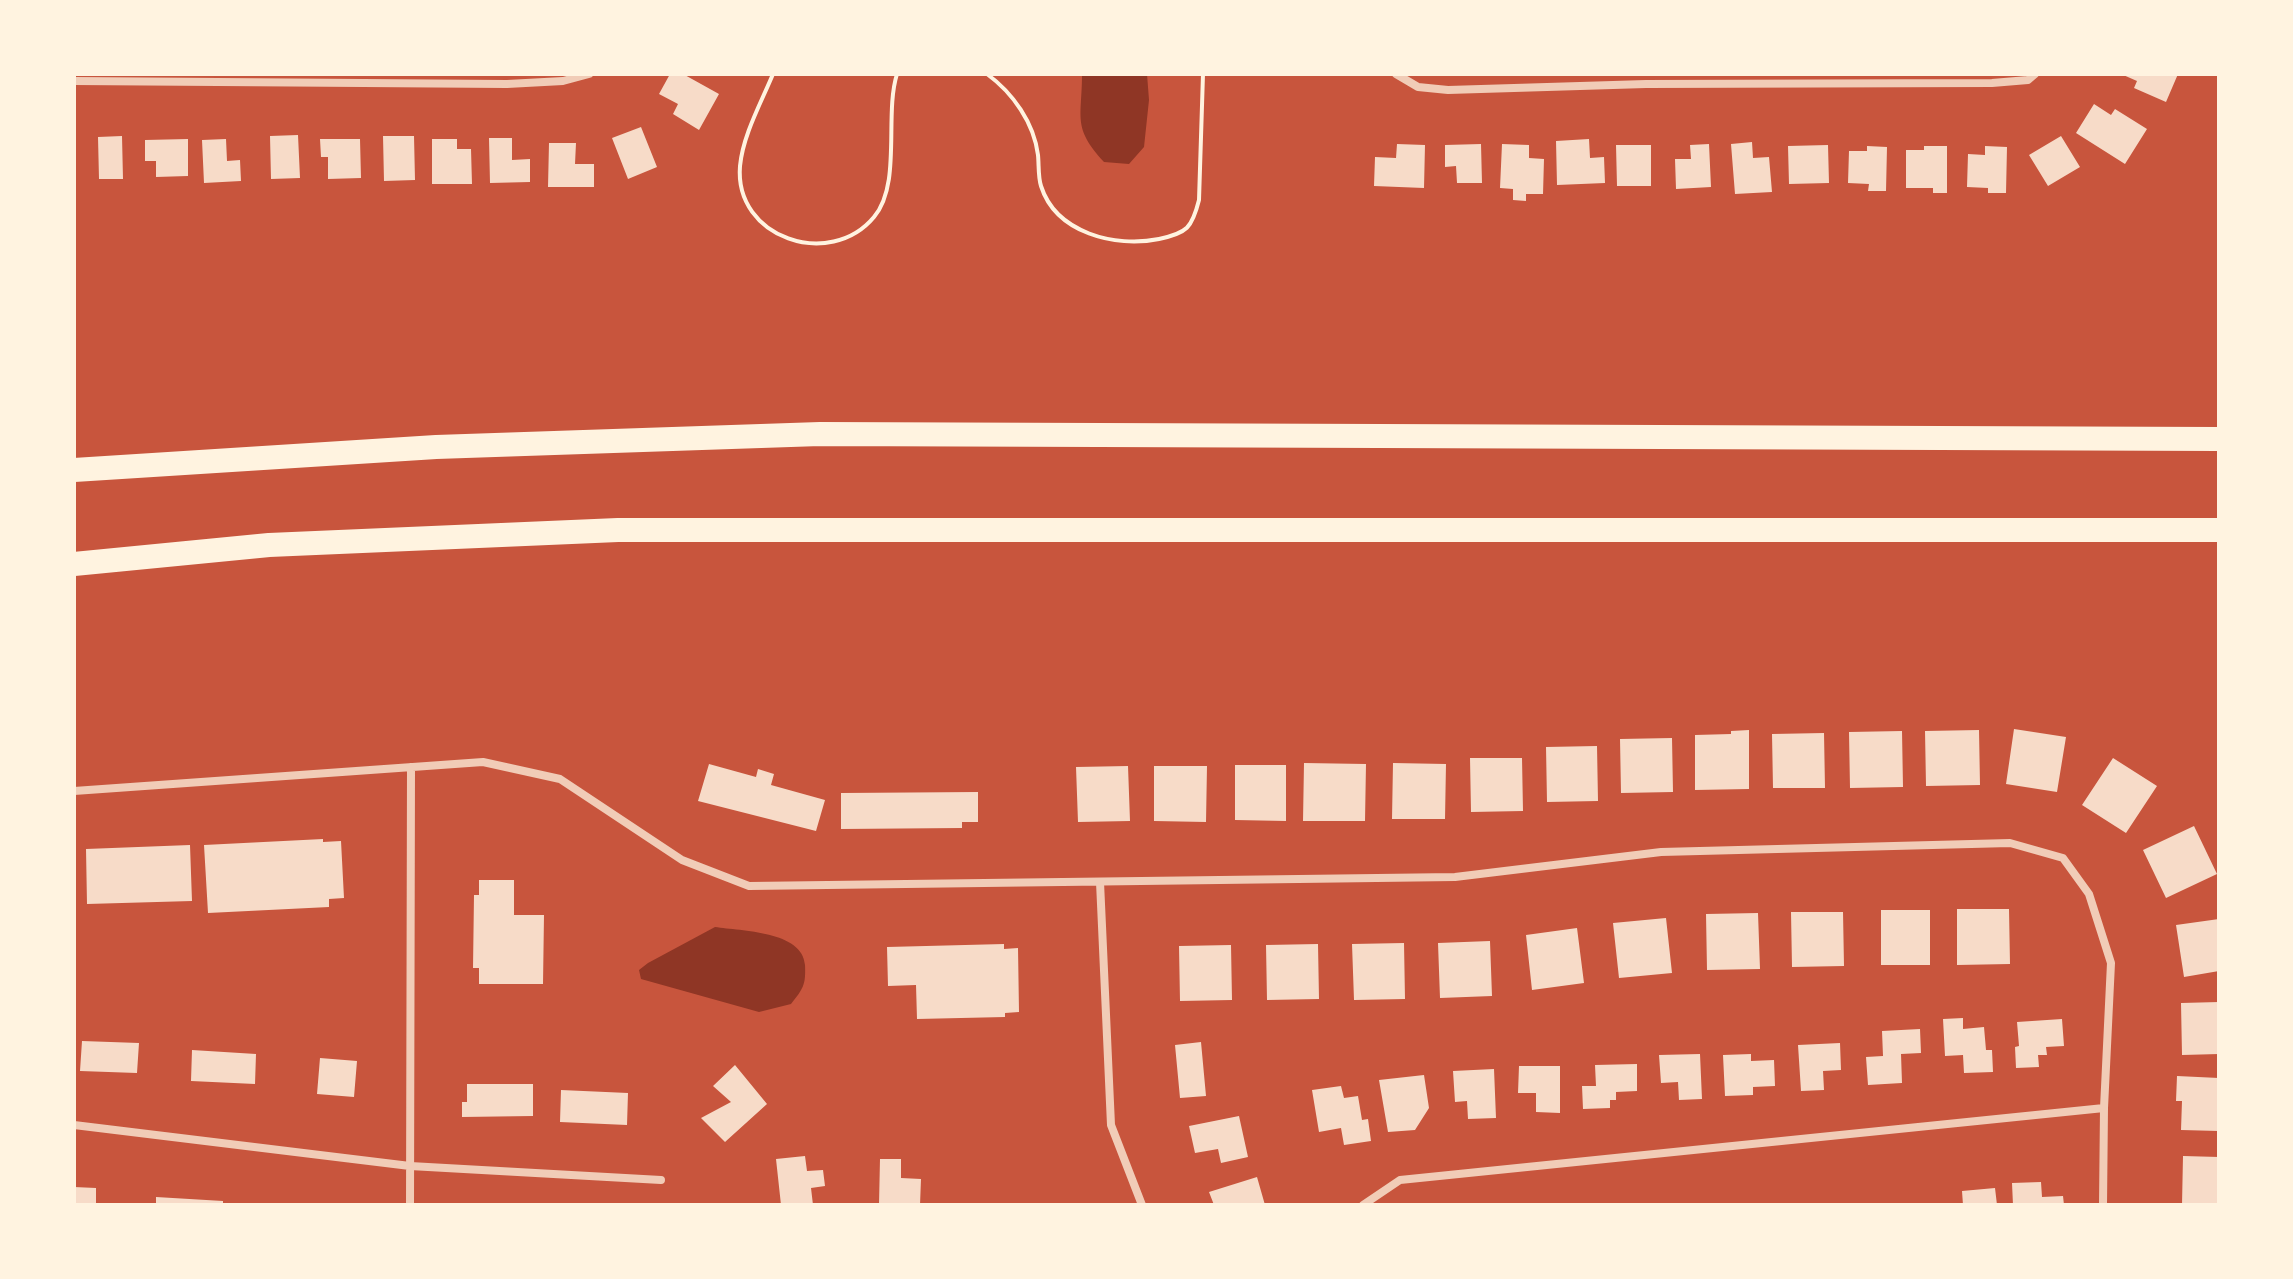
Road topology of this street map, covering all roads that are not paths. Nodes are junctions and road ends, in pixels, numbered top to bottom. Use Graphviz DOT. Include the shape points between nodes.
graph roads {
  1 [pos="589,74"];
  2 [pos="1396,74"];
  3 [pos="1646,74"];
  4 [pos="2031,77"];
  5 [pos="335,78"];
  6 [pos="74,81"];
  7 [pos="1646,84"];
  8 [pos="2219,439"];
  9 [pos="74,470"];
  10 [pos="2219,530"];
  11 [pos="74,564"];
  12 [pos="411,767"];
  13 [pos="74,791"];
  14 [pos="1100,882"];
  15 [pos="2104,1108"];
  16 [pos="74,1125"];
  17 [pos="410,1166"];
  18 [pos="661,1180"];
  19 [pos="410,1205"];
  20 [pos="1142,1205"];
  21 [pos="1363,1205"];
  22 [pos="2103,1205"];
  1 -- 5 [label="street" via="507,84"];
  2 -- 7 [label="street" via="1418,87 1448,90"];
  3 -- 7 [label="street"];
  4 -- 7 [label="street" via="1992,83"];
  5 -- 6 [label="street"];
  8 -- 9 [label="highway" via="820,434 436,447"];
  10 -- 11 [label="highway" via="618,530 269,545"];
  12 -- 13 [label="street"];
  12 -- 14 [label="street" via="483,762 560,779 682,860 749,886"];
  12 -- 17 [label="street"];
  14 -- 15 [label="street" via="1455,877 1661,852 2010,843 2063,858 2089,894 2111,963"];
  14 -- 20 [label="street" via="1111,1125"];
  15 -- 21 [label="street" via="1400,1180"];
  15 -- 22 [label="street"];
  16 -- 17 [label="street"];
  17 -- 18 [label="street"];
  17 -- 19 [label="street"];
}
